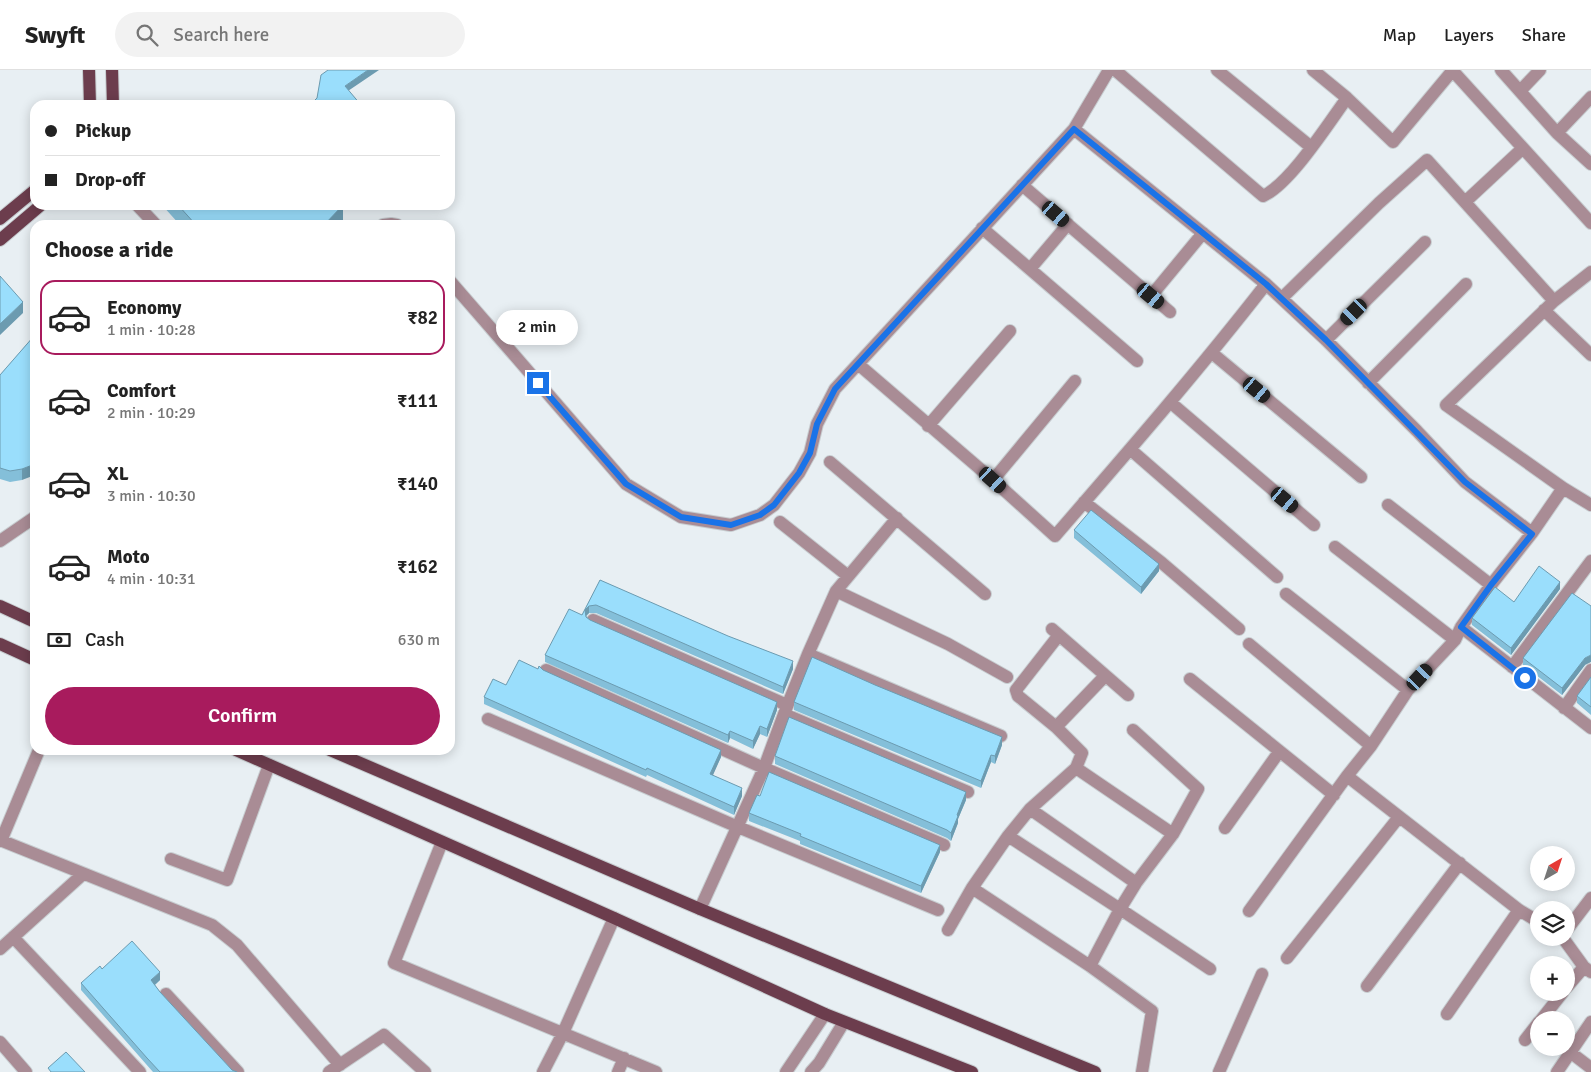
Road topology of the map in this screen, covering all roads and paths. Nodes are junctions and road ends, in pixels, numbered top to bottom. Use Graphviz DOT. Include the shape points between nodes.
graph roads {
  1 [pos="89,70"];
  2 [pos="112,70"];
  3 [pos="1109,70"];
  4 [pos="1115,70"];
  5 [pos="1217,70"];
  6 [pos="1313,70"];
  7 [pos="1452,70"];
  8 [pos="1501,70"];
  9 [pos="1540,70"];
  10 [pos="1520,91"];
  11 [pos="1591,97"];
  12 [pos="1347,98"];
  13 [pos="90,100"];
  14 [pos="114,100"];
  15 [pos="1074,129"];
  16 [pos="1557,133"];
  17 [pos="1311,147"];
  18 [pos="1523,148"];
  19 [pos="1591,164"];
  20 [pos="1022,185"];
  21 [pos="30,194"];
  22 [pos="1465,202"];
  23 [pos="35,210"];
  24 [pos="142,210"];
  25 [pos="0,219"];
  26 [pos="151,220"];
  27 [pos="1591,223"];
  28 [pos="1068,224"];
  29 [pos="982,228"];
  30 [pos="1203,234"];
  31 [pos="0,240"];
  32 [pos="1425,242"];
  33 [pos="1030,268"];
  34 [pos="1591,272"];
  35 [pos="1266,284"];
  36 [pos="1466,284"];
  37 [pos="455,287"];
  38 [pos="1151,296"];
  39 [pos="1282,298"];
  40 [pos="1554,301"];
  41 [pos="1544,310"];
  42 [pos="1170,312"];
  43 [pos="1010,331"];
  44 [pos="1326,340"];
  45 [pos="1212,353"];
  46 [pos="1591,355"];
  47 [pos="1137,361"];
  48 [pos="858,364"];
  49 [pos="1076,381"];
  50 [pos="1368,383"];
  51 [pos="1170,402"];
  52 [pos="928,426"];
  53 [pos="1131,450"];
  54 [pos="830,462"];
  55 [pos="1361,477"];
  56 [pos="993,480"];
  57 [pos="1563,488"];
  58 [pos="1084,502"];
  59 [pos="1591,504"];
  60 [pos="1388,506"];
  61 [pos="897,518"];
  62 [pos="30,520"];
  63 [pos="780,522"];
  64 [pos="1314,525"];
  65 [pos="1532,534"];
  66 [pos="3,538"];
  67 [pos="1335,547"];
  68 [pos="1591,560"];
  69 [pos="848,576"];
  70 [pos="1277,577"];
  71 [pos="1491,585"];
  72 [pos="836,591"];
  73 [pos="985,594"];
  74 [pos="1286,594"];
  75 [pos="0,606"];
  76 [pos="30,620"];
  77 [pos="593,620"];
  78 [pos="1461,627"];
  79 [pos="1239,629"];
  80 [pos="1455,640"];
  81 [pos="0,644"];
  82 [pos="1250,644"];
  83 [pos="808,654"];
  84 [pos="30,658"];
  85 [pos="1512,667"];
  86 [pos="546,670"];
  87 [pos="1591,670"];
  88 [pos="1105,676"];
  89 [pos="1007,677"];
  90 [pos="1190,679"];
  91 [pos="1408,690"];
  92 [pos="1128,695"];
  93 [pos="1564,708"];
  94 [pos="785,709"];
  95 [pos="488,720"];
  96 [pos="1056,728"];
  97 [pos="1591,728"];
  98 [pos="1133,730"];
  99 [pos="1001,736"];
  100 [pos="1372,746"];
  101 [pos="1279,752"];
  102 [pos="37,755"];
  103 [pos="247,755"];
  104 [pos="342,755"];
  105 [pos="269,765"];
  106 [pos="764,768"];
  107 [pos="1076,768"];
  108 [pos="1348,776"];
  109 [pos="968,792"];
  110 [pos="1334,795"];
  111 [pos="1030,810"];
  112 [pos="1399,817"];
  113 [pos="738,827"];
  114 [pos="1225,828"];
  115 [pos="1173,834"];
  116 [pos="1008,836"];
  117 [pos="1,841"];
  118 [pos="442,842"];
  119 [pos="944,845"];
  120 [pos="172,859"];
  121 [pos="1460,863"];
  122 [pos="83,874"];
  123 [pos="1136,883"];
  124 [pos="972,888"];
  125 [pos="1591,898"];
  126 [pos="1120,908"];
  127 [pos="700,909"];
  128 [pos="938,910"];
  129 [pos="1519,910"];
  130 [pos="1248,911"];
  131 [pos="1530,917"];
  132 [pos="614,918"];
  133 [pos="1575,918"];
  134 [pos="948,930"];
  135 [pos="13,937"];
  136 [pos="1569,946"];
  137 [pos="0,949"];
  138 [pos="1287,958"];
  139 [pos="1090,966"];
  140 [pos="1210,969"];
  141 [pos="1587,970"];
  142 [pos="1262,974"];
  143 [pos="1575,980"];
  144 [pos="1367,986"];
  145 [pos="166,994"];
  146 [pos="1556,1001"];
  147 [pos="1548,1011"];
  148 [pos="825,1014"];
  149 [pos="1447,1014"];
  150 [pos="844,1022"];
  151 [pos="1591,1022"];
  152 [pos="563,1032"];
  153 [pos="1530,1034"];
  154 [pos="1525,1040"];
  155 [pos="0,1042"];
  156 [pos="1575,1045"];
  157 [pos="1567,1056"];
  158 [pos="1575,1056"];
  159 [pos="624,1058"];
  160 [pos="340,1065"];
  161 [pos="1591,1068"];
  162 [pos="26,1072"];
  163 [pos="140,1072"];
  164 [pos="238,1072"];
  165 [pos="329,1072"];
  166 [pos="425,1072"];
  167 [pos="543,1072"];
  168 [pos="618,1072"];
  169 [pos="656,1072"];
  170 [pos="786,1072"];
  171 [pos="811,1072"];
  172 [pos="972,1072"];
  173 [pos="1095,1072"];
  174 [pos="1142,1072"];
  175 [pos="1219,1072"];
  176 [pos="1557,1072"];
  1 -- 13 [label="main road"];
  2 -- 14 [label="main road"];
  3 -- 15 [label="street"];
  4 -- 17 [label="street" via="1263,196 1272,191"];
  5 -- 17 [label="street"];
  6 -- 12 [label="street"];
  7 -- 12 [label="street" via="1393,142"];
  7 -- 18 [label="street"];
  8 -- 10 [label="street"];
  9 -- 10 [label="street"];
  10 -- 16 [label="street"];
  11 -- 16 [label="street"];
  12 -- 17 [label="street"];
  15 -- 20 [label="street"];
  15 -- 30 [label="street"];
  16 -- 19 [label="street"];
  18 -- 22 [label="street"];
  18 -- 27 [label="street"];
  20 -- 28 [label="street"];
  20 -- 29 [label="street"];
  21 -- 25 [label="main road"];
  22 -- 39 [label="street" via="1427,160"];
  22 -- 40 [label="street"];
  23 -- 31 [label="main road"];
  24 -- 26 [label="street"];
  28 -- 33 [label="street"];
  28 -- 38 [label="street"];
  29 -- 33 [label="street"];
  29 -- 48 [label="street"];
  30 -- 35 [label="street"];
  30 -- 38 [label="street"];
  32 -- 44 [label="street"];
  33 -- 47 [label="street"];
  34 -- 40 [label="street"];
  35 -- 39 [label="street"];
  35 -- 45 [label="street"];
  36 -- 50 [label="street"];
  37 -- 48 [label="street" via="626,484 681,517 731,525 760,515 774,505 810,453 817,424 835,389"];
  38 -- 42 [label="street"];
  39 -- 44 [label="street"];
  40 -- 41 [label="street"];
  41 -- 46 [label="street"];
  41 -- 57 [label="street" via="1446,405"];
  43 -- 52 [label="street"];
  44 -- 50 [label="street"];
  45 -- 51 [label="street"];
  45 -- 55 [label="street"];
  48 -- 52 [label="street"];
  49 -- 56 [label="street"];
  50 -- 65 [label="street" via="1465,482"];
  51 -- 53 [label="street"];
  51 -- 64 [label="street"];
  52 -- 56 [label="street"];
  53 -- 58 [label="street"];
  53 -- 70 [label="street"];
  54 -- 61 [label="street"];
  56 -- 58 [label="street" via="1055,536"];
  57 -- 59 [label="street"];
  57 -- 65 [label="street"];
  58 -- 79 [label="street"];
  60 -- 71 [label="street"];
  61 -- 69 [label="street"];
  61 -- 73 [label="street"];
  62 -- 66 [label="street"];
  63 -- 69 [label="street"];
  65 -- 71 [label="street"];
  67 -- 80 [label="street"];
  68 -- 85 [label="street"];
  69 -- 72 [label="street"];
  71 -- 78 [label="street"];
  72 -- 83 [label="street"];
  72 -- 89 [label="street" via="948,644"];
  74 -- 91 [label="street"];
  75 -- 76 [label="main road"];
  77 -- 94 [label="street"];
  78 -- 80 [label="street"];
  78 -- 85 [label="street"];
  80 -- 91 [label="street"];
  81 -- 84 [label="main road"];
  82 -- 100 [label="street"];
  83 -- 94 [label="street"];
  83 -- 99 [label="street"];
  85 -- 93 [label="street"];
  86 -- 106 [label="street"];
  87 -- 93 [label="street"];
  88 -- 92 [label="street"];
  88 -- 96 [label="street"];
  88 -- 96 [label="street" via="1056,632 1016,690 1018,696"];
  90 -- 101 [label="street"];
  91 -- 100 [label="street"];
  93 -- 97 [label="street"];
  94 -- 106 [label="street"];
  94 -- 109 [label="street"];
  95 -- 113 [label="street"];
  96 -- 107 [label="street" via="1082,754"];
  98 -- 115 [label="street" via="1198,789"];
  100 -- 108 [label="street"];
  101 -- 110 [label="street"];
  101 -- 114 [label="street"];
  102 -- 117 [label="street"];
  103 -- 105 [label="main road"];
  104 -- 127 [label="main road"];
  105 -- 118 [label="main road"];
  105 -- 120 [label="street" via="227,880"];
  106 -- 113 [label="street"];
  106 -- 119 [label="street"];
  107 -- 111 [label="street"];
  107 -- 115 [label="street"];
  108 -- 110 [label="street"];
  108 -- 112 [label="street"];
  110 -- 130 [label="street"];
  111 -- 116 [label="street"];
  111 -- 123 [label="street"];
  112 -- 121 [label="street"];
  112 -- 138 [label="street"];
  113 -- 127 [label="street"];
  113 -- 128 [label="street"];
  115 -- 123 [label="street"];
  116 -- 124 [label="street"];
  116 -- 126 [label="street"];
  117 -- 122 [label="street"];
  118 -- 132 [label="main road"];
  118 -- 152 [label="street" via="394,962"];
  121 -- 129 [label="street"];
  121 -- 144 [label="street"];
  122 -- 135 [label="street"];
  122 -- 160 [label="street" via="212,925 237,945"];
  123 -- 126 [label="street"];
  124 -- 134 [label="street"];
  124 -- 139 [label="street"];
  125 -- 133 [label="street"];
  126 -- 139 [label="street"];
  126 -- 140 [label="street"];
  127 -- 173 [label="main road"];
  129 -- 131 [label="street"];
  129 -- 149 [label="street"];
  132 -- 148 [label="main road"];
  132 -- 152 [label="street"];
  135 -- 137 [label="street"];
  135 -- 163 [label="street"];
  136 -- 141 [label="street"];
  139 -- 174 [label="street" via="1152,1011"];
  141 -- 143 [label="street"];
  142 -- 175 [label="street"];
  145 -- 164 [label="street"];
  146 -- 147 [label="street"];
  148 -- 150 [label="main road"];
  148 -- 170 [label="street"];
  150 -- 171 [label="street"];
  150 -- 172 [label="main road"];
  151 -- 156 [label="street"];
  152 -- 159 [label="street"];
  152 -- 167 [label="street"];
  153 -- 154 [label="street"];
  155 -- 162 [label="street"];
  157 -- 176 [label="street"];
  158 -- 161 [label="street"];
  159 -- 168 [label="street"];
  159 -- 169 [label="street"];
  160 -- 165 [label="street"];
  160 -- 166 [label="street" via="384,1036"];
}
